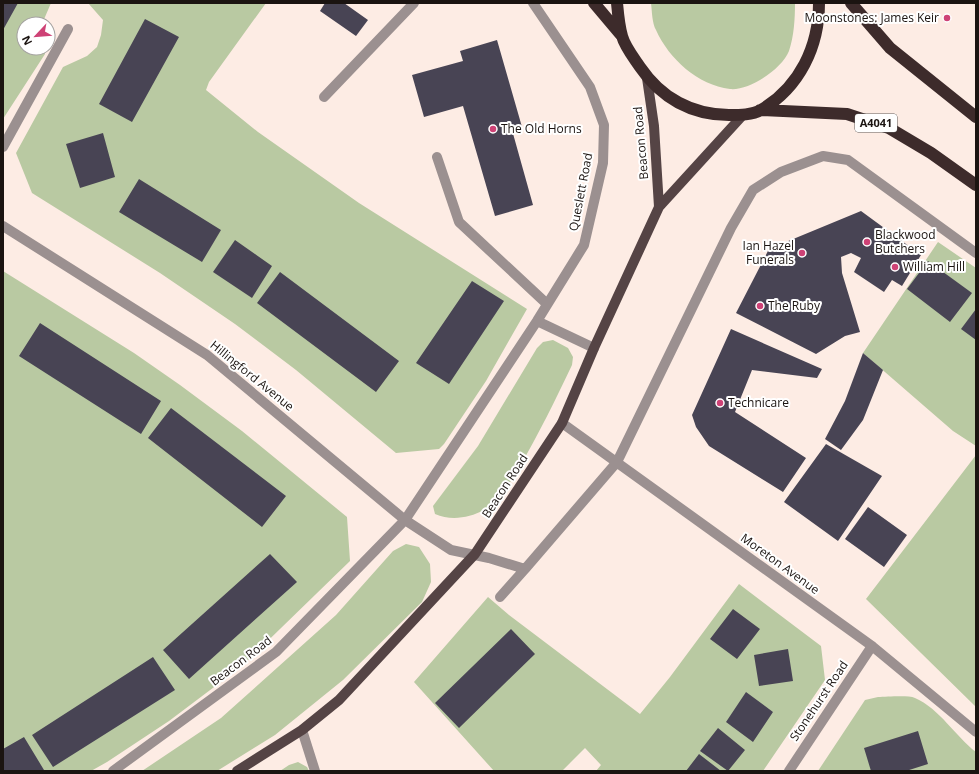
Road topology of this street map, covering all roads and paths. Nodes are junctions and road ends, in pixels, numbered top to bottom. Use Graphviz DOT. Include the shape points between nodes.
graph roads {
  1 [pos="414,3"];
  2 [pos="533,3"];
  3 [pos="594,3"];
  4 [pos="617,3"];
  5 [pos="819,3"];
  6 [pos="851,3"];
  7 [pos="68,29"];
  8 [pos="622,36"];
  9 [pos="647,78"];
  10 [pos="324,97"];
  11 [pos="760,110"];
  12 [pos="743,116"];
  13 [pos="976,117"];
  14 [pos="3,147"];
  15 [pos="437,156"];
  16 [pos="976,185"];
  17 [pos="659,207"];
  18 [pos="3,226"];
  19 [pos="976,253"];
  20 [pos="547,304"];
  21 [pos="537,321"];
  22 [pos="594,348"];
  23 [pos="562,423"];
  24 [pos="617,462"];
  25 [pos="405,520"];
  26 [pos="475,554"];
  27 [pos="525,569"];
  28 [pos="500,597"];
  29 [pos="872,646"];
  30 [pos="302,730"];
  31 [pos="976,732"];
  32 [pos="112,771"];
  33 [pos="237,771"];
  34 [pos="315,771"];
  35 [pos="789,771"];
  1 -- 10 [label="street"];
  2 -- 20 [label="street, Queslett Road" via="590,87 604,125 603,163 584,245"];
  3 -- 8 [label="highway"];
  4 -- 8 [label="highway"];
  5 -- 11 [label="highway" via="819,24 805,63 792,84"];
  6 -- 13 [label="highway" via="890,48"];
  7 -- 14 [label="street"];
  8 -- 9 [label="highway"];
  9 -- 12 [label="highway" via="669,98 690,109 713,115"];
  9 -- 17 [label="main road, Beacon Road" via="654,126"];
  11 -- 12 [label="highway"];
  11 -- 16 [label="highway, A4041" via="847,114 889,128 931,153"];
  12 -- 17 [label="main road, Beacon Road"];
  15 -- 20 [label="street" via="459,222"];
  17 -- 22 [label="main road, Beacon Road"];
  18 -- 25 [label="street, Hillingford Avenue" via="207,355"];
  19 -- 24 [label="street" via="848,160 823,156 781,172 753,190 731,228"];
  20 -- 21 [label="street, Queslett Road"];
  21 -- 22 [label="street"];
  21 -- 25 [label="street, Beacon Road"];
  22 -- 23 [label="main road, Beacon Road"];
  23 -- 24 [label="street, Moreton Avenue"];
  23 -- 26 [label="main road, Beacon Road"];
  24 -- 27 [label="street"];
  24 -- 29 [label="street, Moreton Avenue"];
  25 -- 26 [label="street, Hillingford Avenue" via="451,550"];
  25 -- 32 [label="street, Beacon Road" via="276,652"];
  26 -- 27 [label="street, Hillingford Avenue"];
  26 -- 30 [label="main road, Beacon Road" via="339,700"];
  27 -- 28 [label="street"];
  29 -- 31 [label="street, Moreton Avenue"];
  29 -- 35 [label="street, Stonehurst Road"];
  30 -- 33 [label="main road, Beacon Road"];
  30 -- 34 [label="street"];
}
